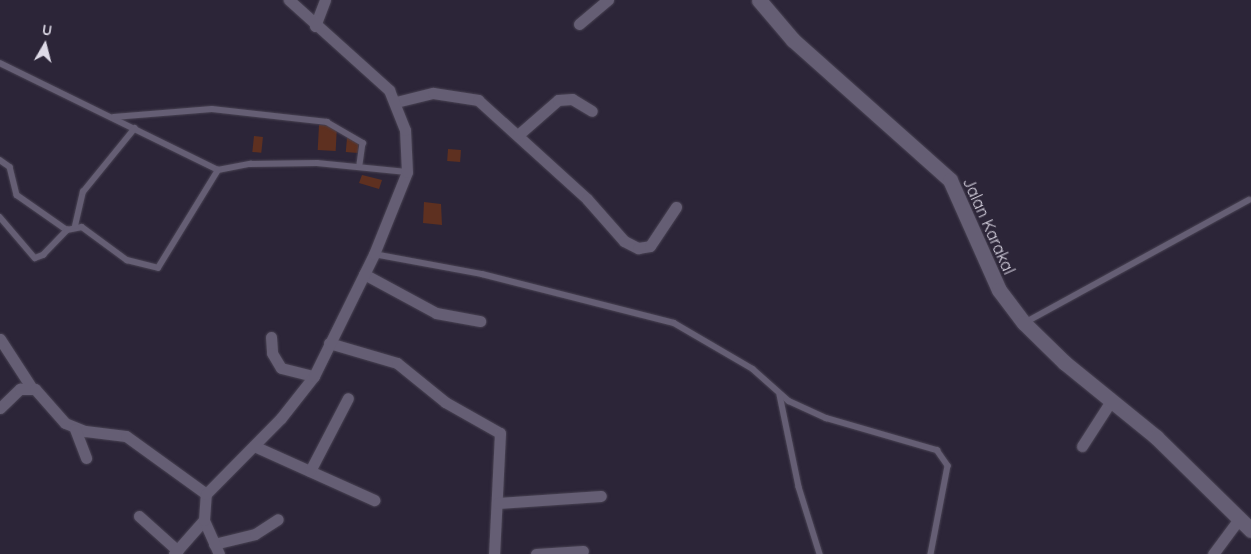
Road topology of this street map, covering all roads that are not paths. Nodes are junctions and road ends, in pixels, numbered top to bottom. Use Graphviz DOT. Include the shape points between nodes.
graph roads {
  1 [pos="289,0"];
  2 [pos="325,0"];
  3 [pos="608,0"];
  4 [pos="764,2"];
  5 [pos="578,24"];
  6 [pos="315,26"];
  7 [pos="0,63"];
  8 [pos="396,102"];
  9 [pos="592,111"];
  10 [pos="112,117"];
  11 [pos="135,128"];
  12 [pos="518,135"];
  13 [pos="0,160"];
  14 [pos="360,165"];
  15 [pos="218,170"];
  16 [pos="407,172"];
  17 [pos="1249,200"];
  18 [pos="676,208"];
  19 [pos="0,216"];
  20 [pos="75,226"];
  21 [pos="67,230"];
  22 [pos="374,254"];
  23 [pos="364,274"];
  24 [pos="480,320"];
  25 [pos="1024,323"];
  26 [pos="271,337"];
  27 [pos="0,339"];
  28 [pos="329,342"];
  29 [pos="314,376"];
  30 [pos="30,387"];
  31 [pos="780,395"];
  32 [pos="348,398"];
  33 [pos="1111,400"];
  34 [pos="0,408"];
  35 [pos="75,428"];
  36 [pos="254,446"];
  37 [pos="1082,446"];
  38 [pos="86,458"];
  39 [pos="310,471"];
  40 [pos="206,494"];
  41 [pos="601,496"];
  42 [pos="374,500"];
  43 [pos="498,503"];
  44 [pos="139,516"];
  45 [pos="278,519"];
  46 [pos="1239,519"];
  47 [pos="204,520"];
  48 [pos="1251,530"];
  49 [pos="217,549"];
  50 [pos="583,551"];
  51 [pos="176,553"];
  52 [pos="494,554"];
  53 [pos="536,554"];
  54 [pos="820,554"];
  55 [pos="931,554"];
  56 [pos="1212,554"];
  1 -- 6 [label="street"];
  2 -- 6 [label="street"];
  3 -- 5 [label="street"];
  4 -- 25 [label="main road, Jalan Karakal" via="812,58 950,180 999,290"];
  6 -- 8 [label="street" via="374,74"];
  7 -- 10 [label="lane"];
  8 -- 12 [label="street" via="433,93 468,96 490,108"];
  8 -- 16 [label="street" via="407,146"];
  9 -- 12 [label="street" via="572,99 558,100"];
  10 -- 11 [label="lane"];
  10 -- 14 [label="lane" via="212,109 327,122 363,143"];
  11 -- 15 [label="lane"];
  11 -- 20 [label="lane" via="82,192"];
  12 -- 18 [label="street" via="624,241 638,248 650,246"];
  13 -- 21 [label="lane" via="10,167 17,195"];
  14 -- 15 [label="lane" via="278,163"];
  14 -- 16 [label="lane"];
  15 -- 20 [label="lane" via="158,268 127,260"];
  16 -- 22 [label="street"];
  17 -- 25 [label="lane"];
  19 -- 21 [label="lane" via="34,258 43,255"];
  20 -- 21 [label="lane"];
  22 -- 23 [label="street"];
  22 -- 31 [label="lane" via="482,274 674,323 753,369"];
  23 -- 24 [label="street" via="436,313"];
  23 -- 28 [label="street"];
  25 -- 33 [label="main road, Jalan Karakal"];
  26 -- 29 [label="street" via="272,353 281,368"];
  27 -- 30 [label="street"];
  28 -- 29 [label="street"];
  28 -- 43 [label="street" via="397,363 445,402 500,433"];
  29 -- 36 [label="street"];
  30 -- 34 [label="street" via="20,390"];
  30 -- 35 [label="street"];
  31 -- 54 [label="lane" via="799,487"];
  31 -- 55 [label="lane" via="826,418 944,455 948,466"];
  32 -- 39 [label="street"];
  33 -- 37 [label="street"];
  33 -- 46 [label="main road, Jalan Karakal" via="1168,448"];
  35 -- 38 [label="street"];
  35 -- 40 [label="street" via="126,436"];
  36 -- 39 [label="street"];
  36 -- 40 [label="street"];
  39 -- 42 [label="street"];
  40 -- 47 [label="street"];
  41 -- 43 [label="street"];
  43 -- 52 [label="street"];
  44 -- 51 [label="street"];
  45 -- 49 [label="street" via="255,534"];
  46 -- 48 [label="main road, Jalan Karakal"];
  46 -- 56 [label="street"];
  47 -- 49 [label="street"];
  47 -- 51 [label="street"];
  50 -- 53 [label="street"];
}
